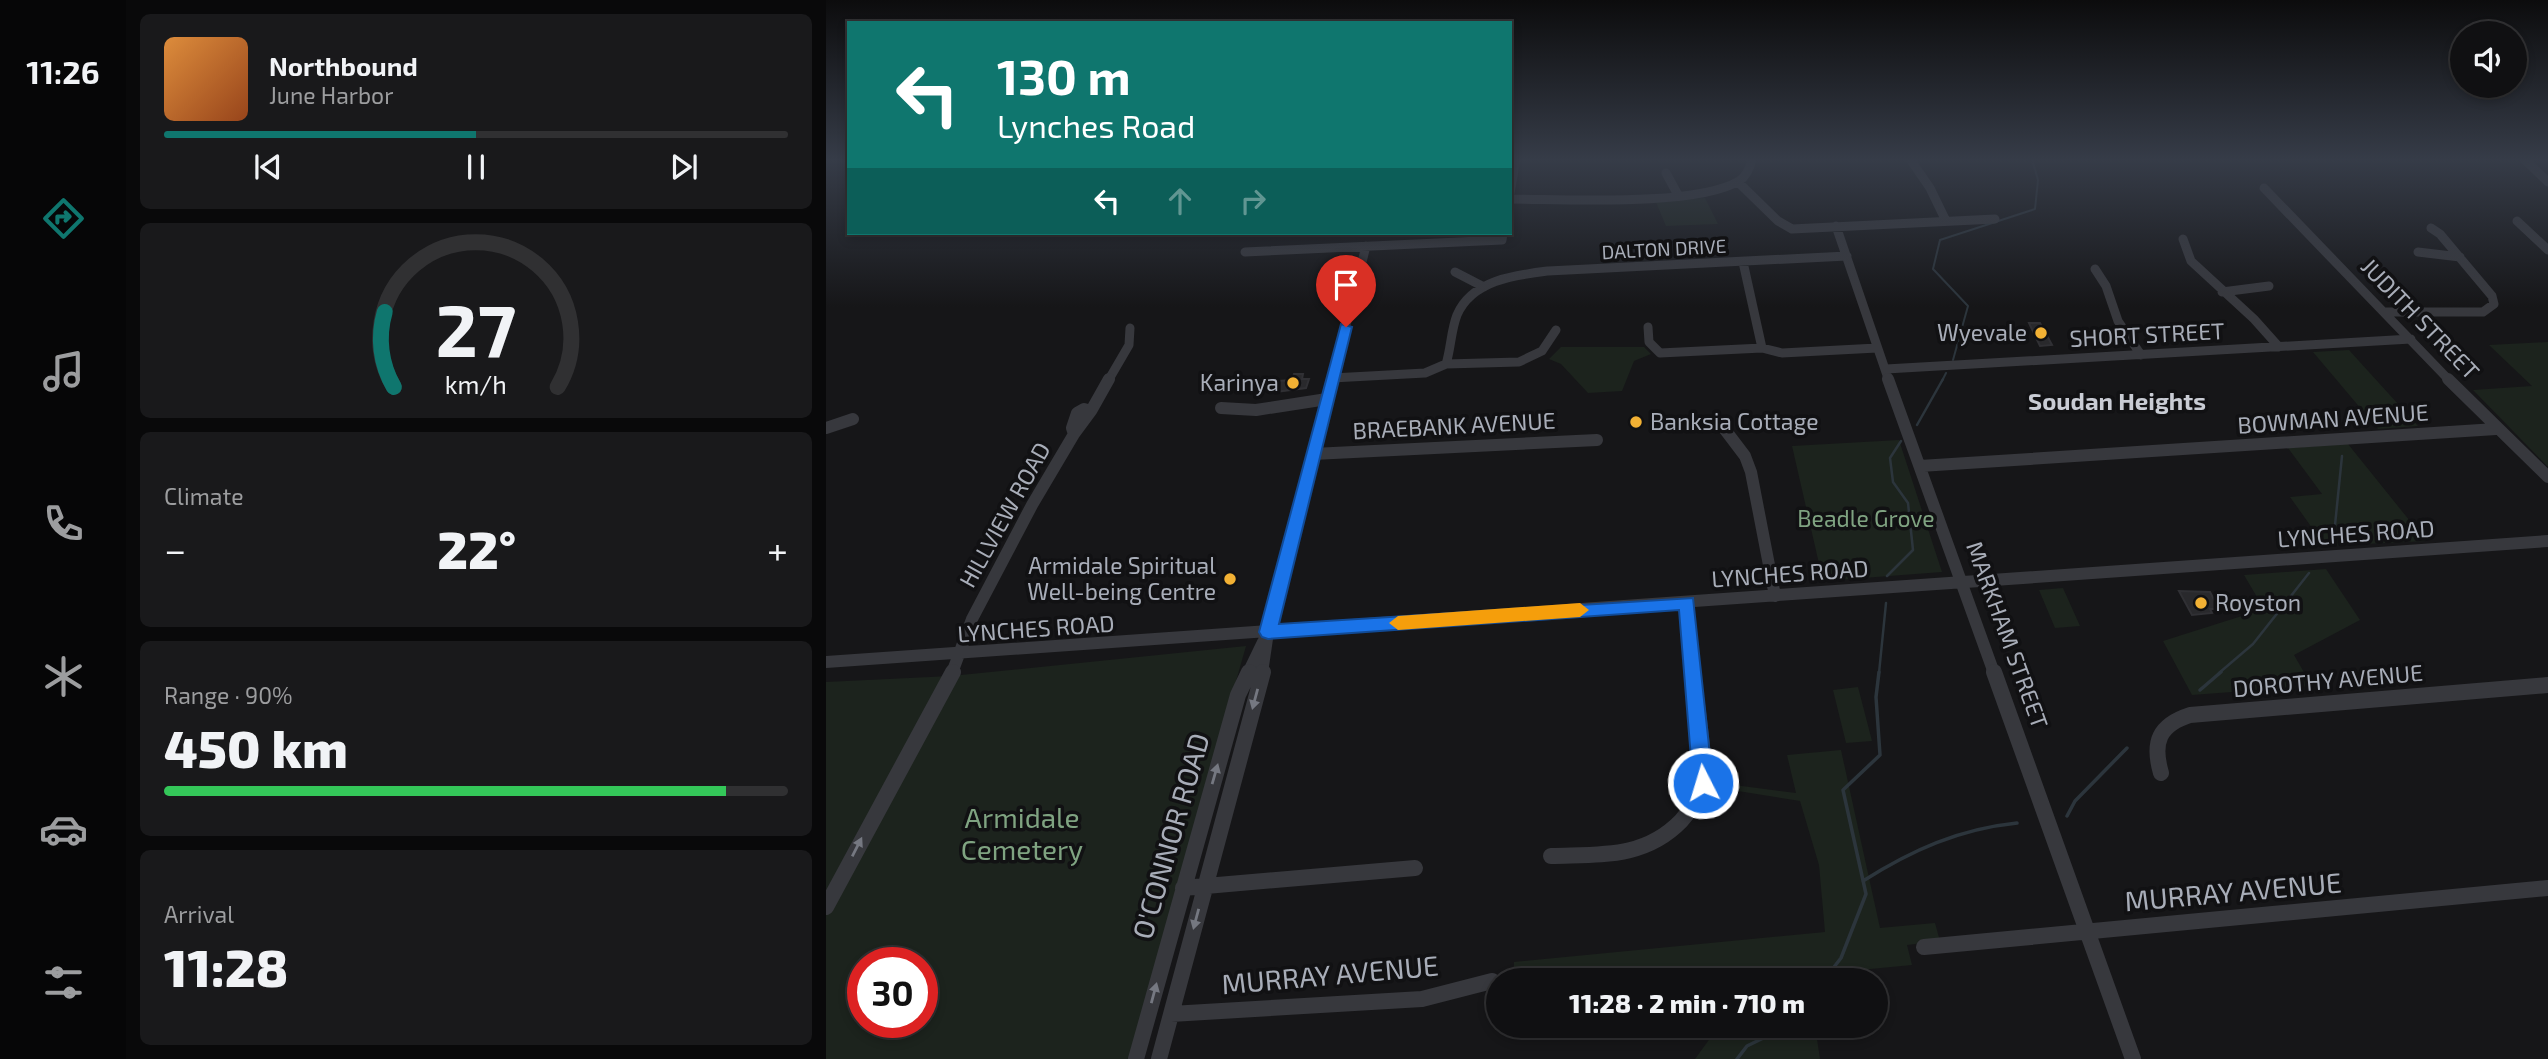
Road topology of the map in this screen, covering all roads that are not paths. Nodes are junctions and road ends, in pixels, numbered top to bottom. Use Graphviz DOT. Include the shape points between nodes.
graph roads {
  1 [pos="1769,208"];
  2 [pos="1940,208"];
  3 [pos="2284,208"];
  4 [pos="1996,219"];
  5 [pos="1946,221"];
  6 [pos="2517,222"];
  7 [pos="1836,226"];
  8 [pos="2431,228"];
  9 [pos="1503,236"];
  10 [pos="2183,239"];
  11 [pos="1367,246"];
  12 [pos="2548,250"];
  13 [pos="1245,252"];
  14 [pos="2418,252"];
  15 [pos="1847,256"];
  16 [pos="2460,257"];
  17 [pos="1743,262"];
  18 [pos="2095,269"];
  19 [pos="1455,272"];
  20 [pos="2269,286"];
  21 [pos="1484,287"];
  22 [pos="2222,292"];
  23 [pos="2384,312"];
  24 [pos="1648,327"];
  25 [pos="1130,328"];
  26 [pos="1556,330"];
  27 [pos="2411,339"];
  28 [pos="2278,347"];
  29 [pos="1762,348"];
  30 [pos="1877,348"];
  31 [pos="2141,355"];
  32 [pos="1446,364"];
  33 [pos="1886,369"];
  34 [pos="1332,378"];
  35 [pos="1327,399"];
  36 [pos="1222,408"];
  37 [pos="853,419"];
  38 [pos="1724,427"];
  39 [pos="826,428"];
  40 [pos="2496,429"];
  41 [pos="1597,440"];
  42 [pos="1313,454"];
  43 [pos="1920,466"];
  44 [pos="2548,477"];
  45 [pos="2548,541"];
  46 [pos="1963,584"];
  47 [pos="1775,597"];
  48 [pos="1687,603"];
  49 [pos="1268,632"];
  50 [pos="959,655"];
  51 [pos="826,662"];
  52 [pos="2548,685"];
  53 [pos="2161,773"];
  54 [pos="1551,856"];
  55 [pos="1415,867"];
  56 [pos="1204,886"];
  57 [pos="1183,888"];
  58 [pos="2548,888"];
  59 [pos="826,907"];
  60 [pos="2088,932"];
  61 [pos="1924,947"];
  62 [pos="1486,983"];
  63 [pos="1171,1014"];
  64 [pos="1136,1059"];
  65 [pos="1159,1059"];
  66 [pos="2133,1059"];
  1 -- 7 [label="street" via="1784,227"];
  2 -- 5 [label="street"];
  3 -- 23 [label="street, JUDITH STREET"];
  4 -- 5 [label="street"];
  5 -- 7 [label="street"];
  6 -- 12 [label="street"];
  7 -- 15 [label="street, MARKHAM STREET"];
  8 -- 16 [label="street"];
  9 -- 11 [label="street"];
  10 -- 22 [label="street" via="2191,261"];
  11 -- 13 [label="street"];
  11 -- 34 [label="street, O'CONNOR ROAD"];
  14 -- 16 [label="street"];
  15 -- 17 [label="street, DALTON DRIVE"];
  15 -- 30 [label="street, MARKHAM STREET"];
  16 -- 23 [label="street" via="2492,296 2490,309"];
  17 -- 21 [label="street, DALTON DRIVE" via="1548,271"];
  17 -- 29 [label="street"];
  18 -- 31 [label="street" via="2111,294 2116,318"];
  19 -- 21 [label="street"];
  20 -- 22 [label="street"];
  21 -- 32 [label="street, DALTON DRIVE" via="1457,313"];
  22 -- 28 [label="street"];
  23 -- 27 [label="street, JUDITH STREET"];
  24 -- 29 [label="street" via="1649,342 1660,353"];
  25 -- 50 [label="street, HILLVIEW ROAD" via="1129,345 1091,411 1077,413 1074,434 978,608"];
  26 -- 32 [label="street" via="1532,358"];
  27 -- 28 [label="street, SHORT STREET"];
  27 -- 40 [label="street, JUDITH STREET"];
  28 -- 31 [label="street, SHORT STREET"];
  29 -- 30 [label="street" via="1782,353"];
  30 -- 33 [label="street, MARKHAM STREET"];
  31 -- 33 [label="street, SHORT STREET"];
  32 -- 34 [label="street" via="1425,373"];
  33 -- 43 [label="street, MARKHAM STREET"];
  34 -- 35 [label="street, O'CONNOR ROAD"];
  35 -- 36 [label="street" via="1256,410"];
  35 -- 42 [label="street, O'CONNOR ROAD"];
  37 -- 39 [label="street"];
  38 -- 47 [label="street" via="1751,472"];
  40 -- 43 [label="street, BOWMAN AVENUE"];
  40 -- 44 [label="street, JUDITH STREET"];
  41 -- 42 [label="street, BRAEBANK AVENUE"];
  42 -- 49 [label="street, O'CONNOR ROAD"];
  43 -- 46 [label="street, MARKHAM STREET"];
  45 -- 46 [label="street, LYNCHES ROAD"];
  46 -- 47 [label="street, LYNCHES ROAD"];
  46 -- 60 [label="street, MARKHAM STREET"];
  47 -- 48 [label="street, LYNCHES ROAD"];
  48 -- 49 [label="street, LYNCHES ROAD"];
  48 -- 54 [label="street" via="1703,783 1689,811 1668,834 1648,846 1617,853"];
  49 -- 50 [label="street, LYNCHES ROAD"];
  49 -- 56 [label="street, O'CONNOR ROAD, one-way" via="1263,671"];
  57 -- 49 [label="street, O'CONNOR ROAD, one-way" via="1238,695"];
  50 -- 51 [label="street, LYNCHES ROAD"];
  59 -- 50 [label="street, HILLVIEW ROAD, one-way"];
  52 -- 53 [label="street, DOROTHY AVENUE" via="2190,715 2171,720 2158,737 2154,751"];
  55 -- 56 [label="street"];
  56 -- 57 [label="street"];
  56 -- 63 [label="street, O'CONNOR ROAD, one-way"];
  64 -- 57 [label="street, O'CONNOR ROAD, one-way"];
  58 -- 60 [label="street, MURRAY AVENUE"];
  60 -- 61 [label="street, MURRAY AVENUE"];
  60 -- 66 [label="street, MARKHAM STREET"];
  62 -- 63 [label="street, MURRAY AVENUE" via="1422,999"];
  63 -- 65 [label="street, O'CONNOR ROAD"];
}
